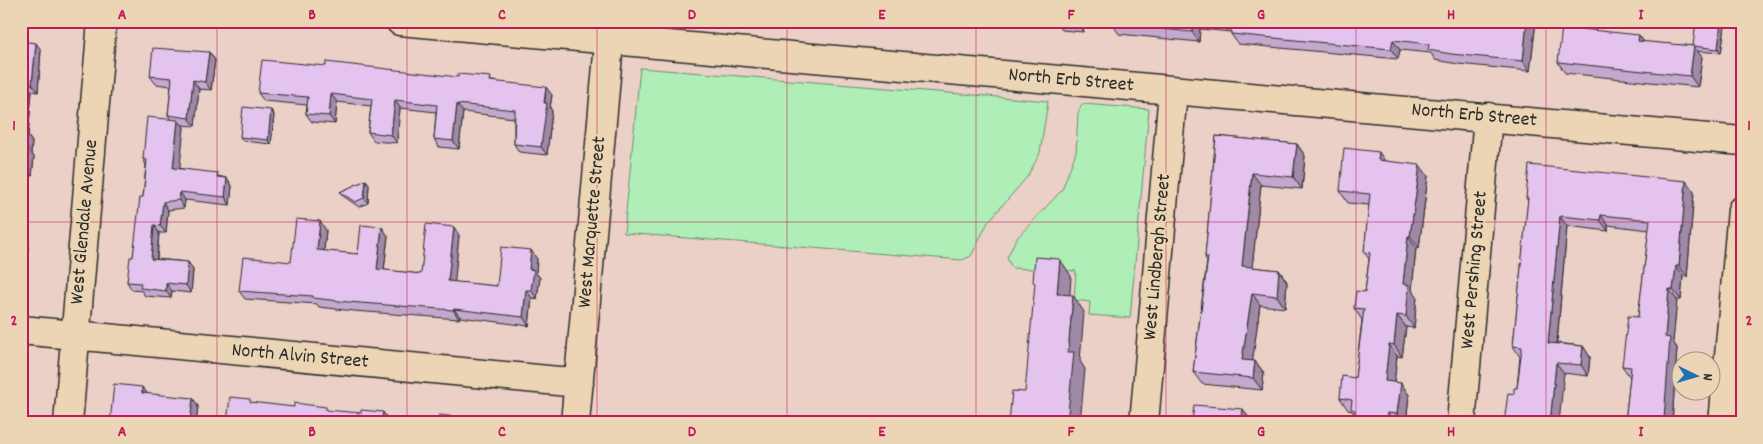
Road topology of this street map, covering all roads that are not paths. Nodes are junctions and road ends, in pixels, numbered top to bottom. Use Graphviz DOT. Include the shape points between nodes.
graph roads {
  1 [pos="102,21"];
  2 [pos="400,21"];
  3 [pos="610,30"];
  4 [pos="1173,91"];
  5 [pos="1488,117"];
  6 [pos="1742,141"];
  7 [pos="1742,210"];
  8 [pos="21,330"];
  9 [pos="75,335"];
  10 [pos="579,383"];
  11 [pos="68,423"];
  12 [pos="575,423"];
  13 [pos="1144,423"];
  14 [pos="1461,423"];
  15 [pos="1723,423"];
  1 -- 9 [label="street, West Glendale Avenue"];
  2 -- 3 [label="street, North Erb Street"];
  3 -- 4 [label="street, North Erb Street"];
  3 -- 10 [label="street, West Marquette Street"];
  4 -- 5 [label="street, North Erb Street"];
  4 -- 13 [label="street, West Lindbergh Street"];
  5 -- 6 [label="street, North Erb Street"];
  5 -- 14 [label="street, West Pershing Street"];
  7 -- 15 [label="street"];
  8 -- 9 [label="street, North Alvin Street"];
  9 -- 10 [label="street, North Alvin Street"];
  9 -- 11 [label="street, West Glendale Avenue"];
  10 -- 12 [label="street, West Marquette Street"];
}
